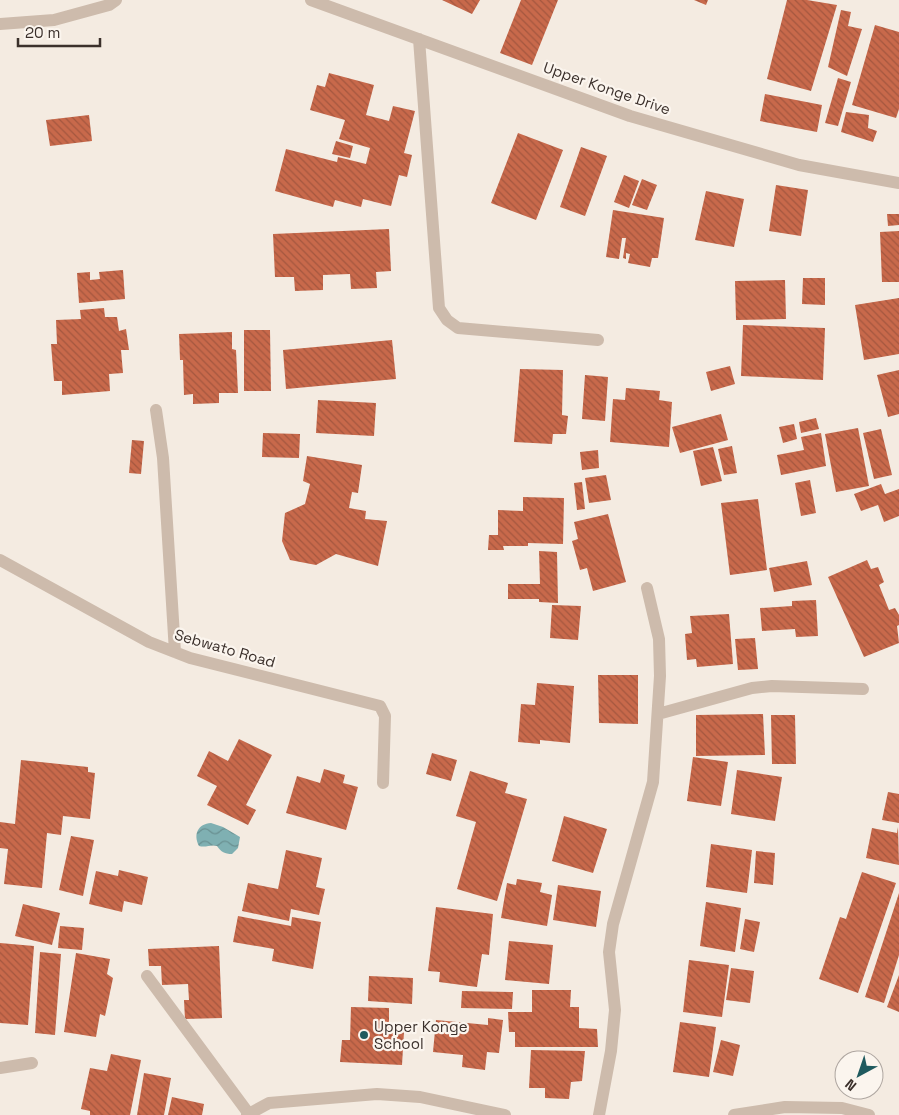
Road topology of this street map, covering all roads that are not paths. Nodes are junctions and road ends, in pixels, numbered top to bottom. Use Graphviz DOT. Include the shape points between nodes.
graph roads {
  1 [pos="116,0"];
  2 [pos="310,0"];
  3 [pos="0,24"];
  4 [pos="419,39"];
  5 [pos="899,184"];
  6 [pos="598,340"];
  7 [pos="156,410"];
  8 [pos="0,560"];
  9 [pos="647,588"];
  10 [pos="175,652"];
  11 [pos="863,689"];
  12 [pos="658,714"];
  13 [pos="383,784"];
  14 [pos="148,976"];
  15 [pos="32,1063"];
  16 [pos="0,1068"];
  17 [pos="248,1114"];
  18 [pos="498,1114"];
  19 [pos="599,1115"];
  20 [pos="734,1115"];
  21 [pos="869,1115"];
  1 -- 3 [label="street" via="109,5 54,20"];
  2 -- 4 [label="street, Upper Konge Drive"];
  4 -- 5 [label="street, Upper Konge Drive" via="630,116 799,165"];
  4 -- 6 [label="street" via="439,308 458,328"];
  7 -- 10 [label="street"];
  8 -- 10 [label="street, Sebwato Road" via="149,642"];
  9 -- 12 [label="street" via="659,639"];
  10 -- 13 [label="street, Sebwato Road" via="380,706 386,716"];
  11 -- 12 [label="street" via="752,688"];
  12 -- 19 [label="street" via="653,782 613,924 609,952 615,1010"];
  14 -- 17 [label="street"];
  15 -- 16 [label="street"];
  17 -- 18 [label="street" via="269,1103 377,1094 420,1096"];
  20 -- 21 [label="street" via="785,1107 842,1108"];
}
